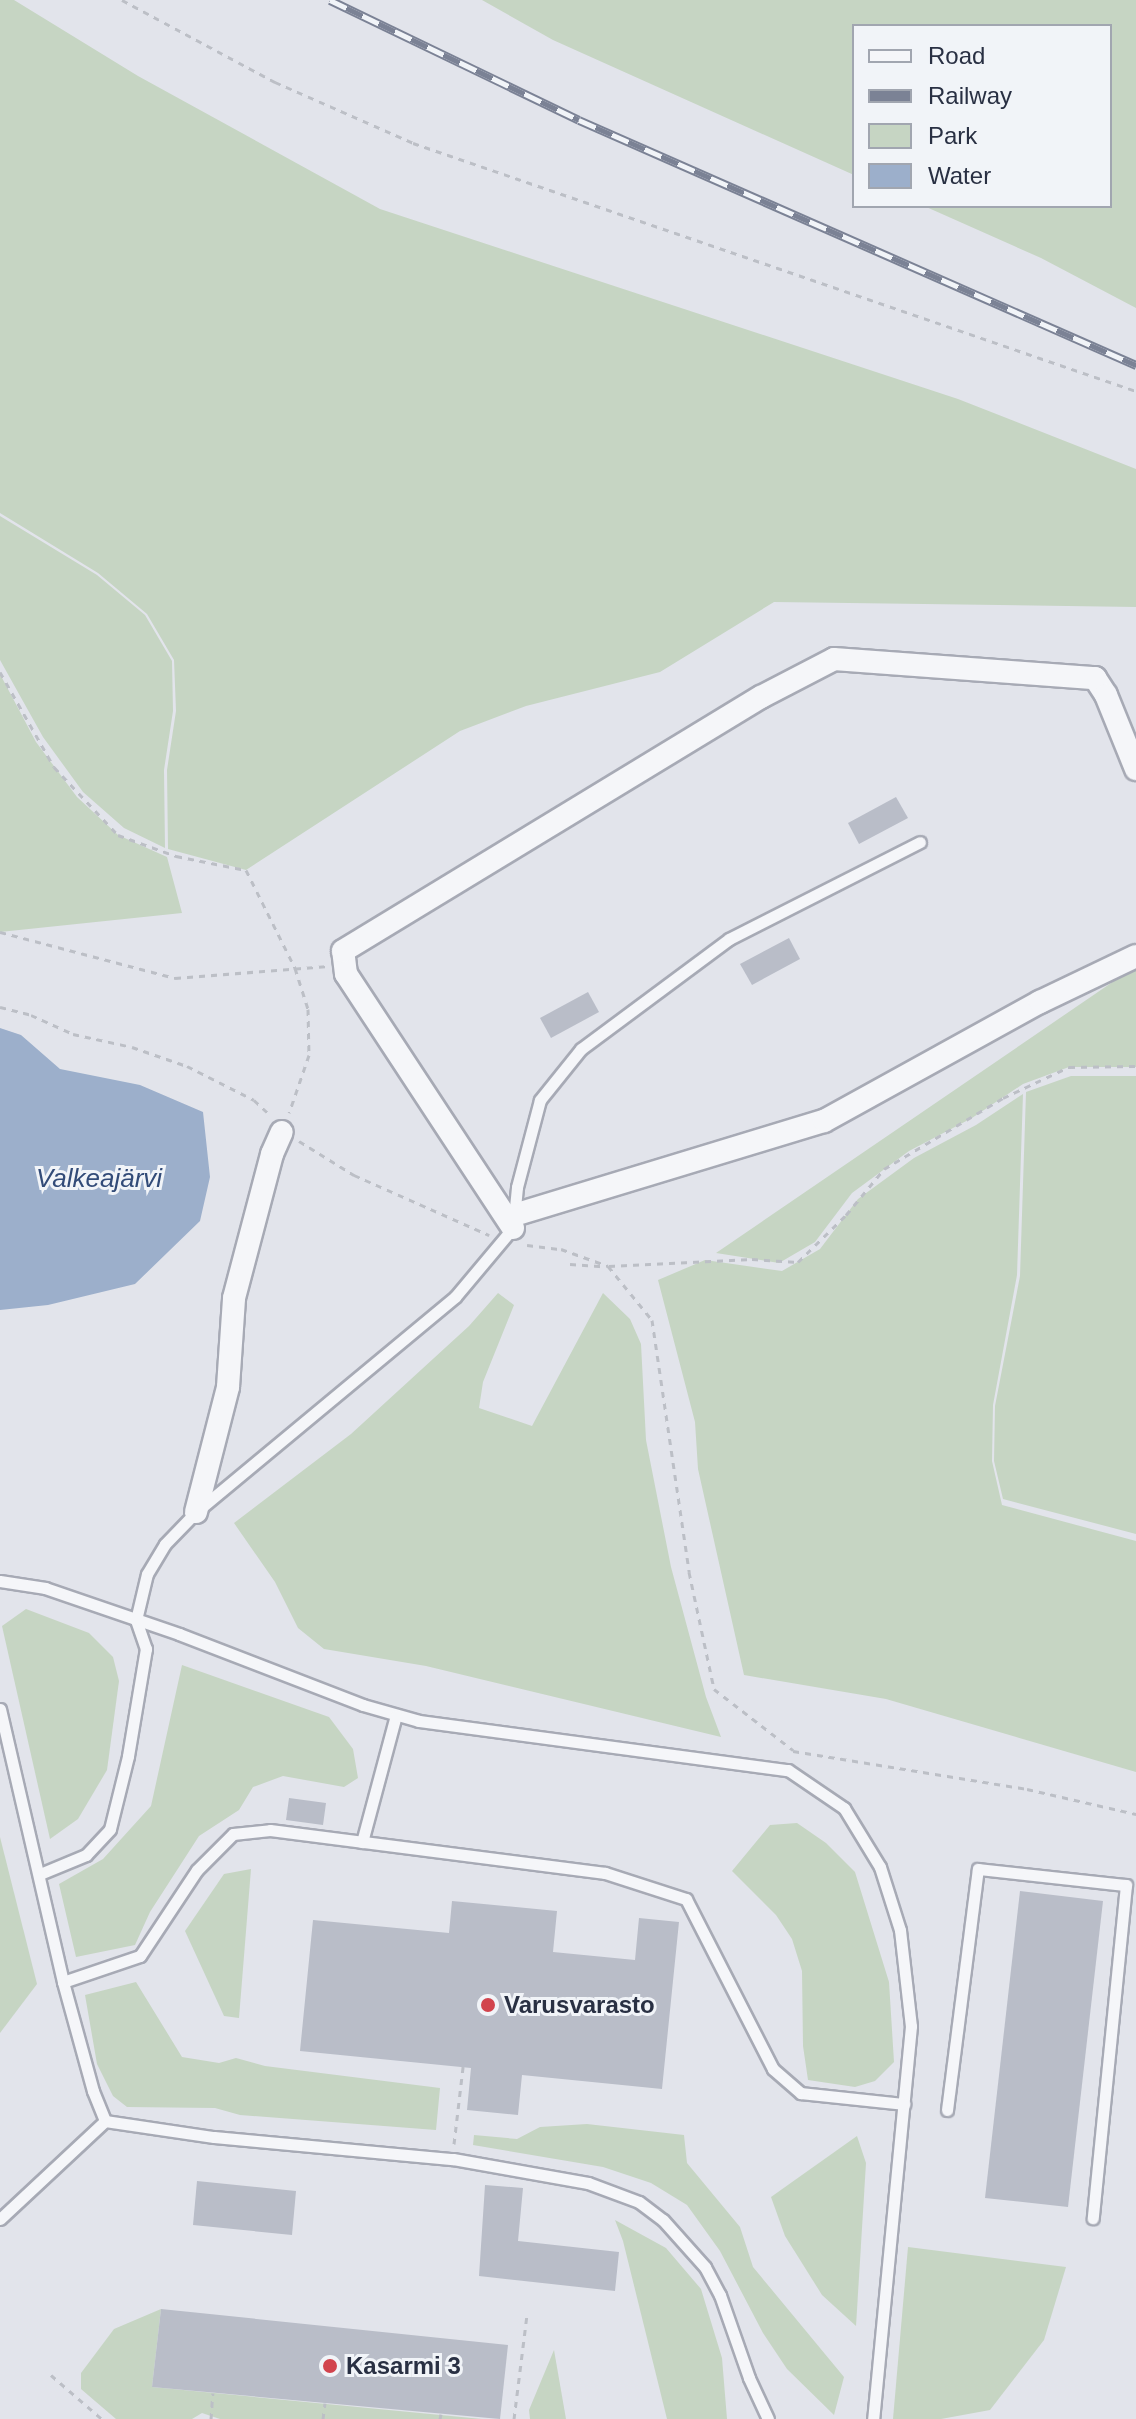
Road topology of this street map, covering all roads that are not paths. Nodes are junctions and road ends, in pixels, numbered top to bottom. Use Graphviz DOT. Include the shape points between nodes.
graph roads {
  1 [pos="1136,769"];
  2 [pos="920,842"];
  3 [pos="1136,956"];
  4 [pos="282,1132"];
  5 [pos="510,1228"];
  6 [pos="196,1512"];
  7 [pos="0,1581"];
  8 [pos="136,1620"];
  9 [pos="0,1709"];
  10 [pos="396,1715"];
  11 [pos="362,1842"];
  12 [pos="40,1874"];
  13 [pos="63,1982"];
  14 [pos="904,2104"];
  15 [pos="947,2110"];
  16 [pos="105,2121"];
  17 [pos="1093,2218"];
  18 [pos="0,2219"];
  19 [pos="768,2419"];
  20 [pos="873,2419"];
  1 -- 5 [label="street" via="1095,678 834,659 761,697 343,951 342,966"];
  2 -- 5 [label="lane" via="729,939 581,1049 540,1100"];
  3 -- 5 [label="street" via="1040,1002 824,1121"];
  4 -- 6 [label="street" via="234,1298 228,1387"];
  5 -- 6 [label="lane" via="455,1297"];
  6 -- 8 [label="lane" via="165,1544 147,1574"];
  7 -- 8 [label="lane" via="45,1588"];
  8 -- 10 [label="lane"];
  8 -- 12 [label="lane" via="146,1649 110,1829 86,1855"];
  9 -- 12 [label="lane"];
  10 -- 11 [label="lane"];
  10 -- 14 [label="lane" via="788,1770 844,1808 880,1867 900,1930 911,2026"];
  11 -- 13 [label="lane" via="270,1830 233,1834 197,1870 140,1956"];
  11 -- 14 [label="lane" via="605,1873 686,1899 773,2069 801,2093"];
  12 -- 13 [label="lane"];
  13 -- 16 [label="lane"];
  14 -- 20 [label="lane"];
  15 -- 17 [label="lane" via="978,1869 1126,1885"];
  16 -- 18 [label="lane"];
  16 -- 19 [label="lane" via="214,2137 453,2159 588,2183 639,2202 663,2220 705,2267"];
}
